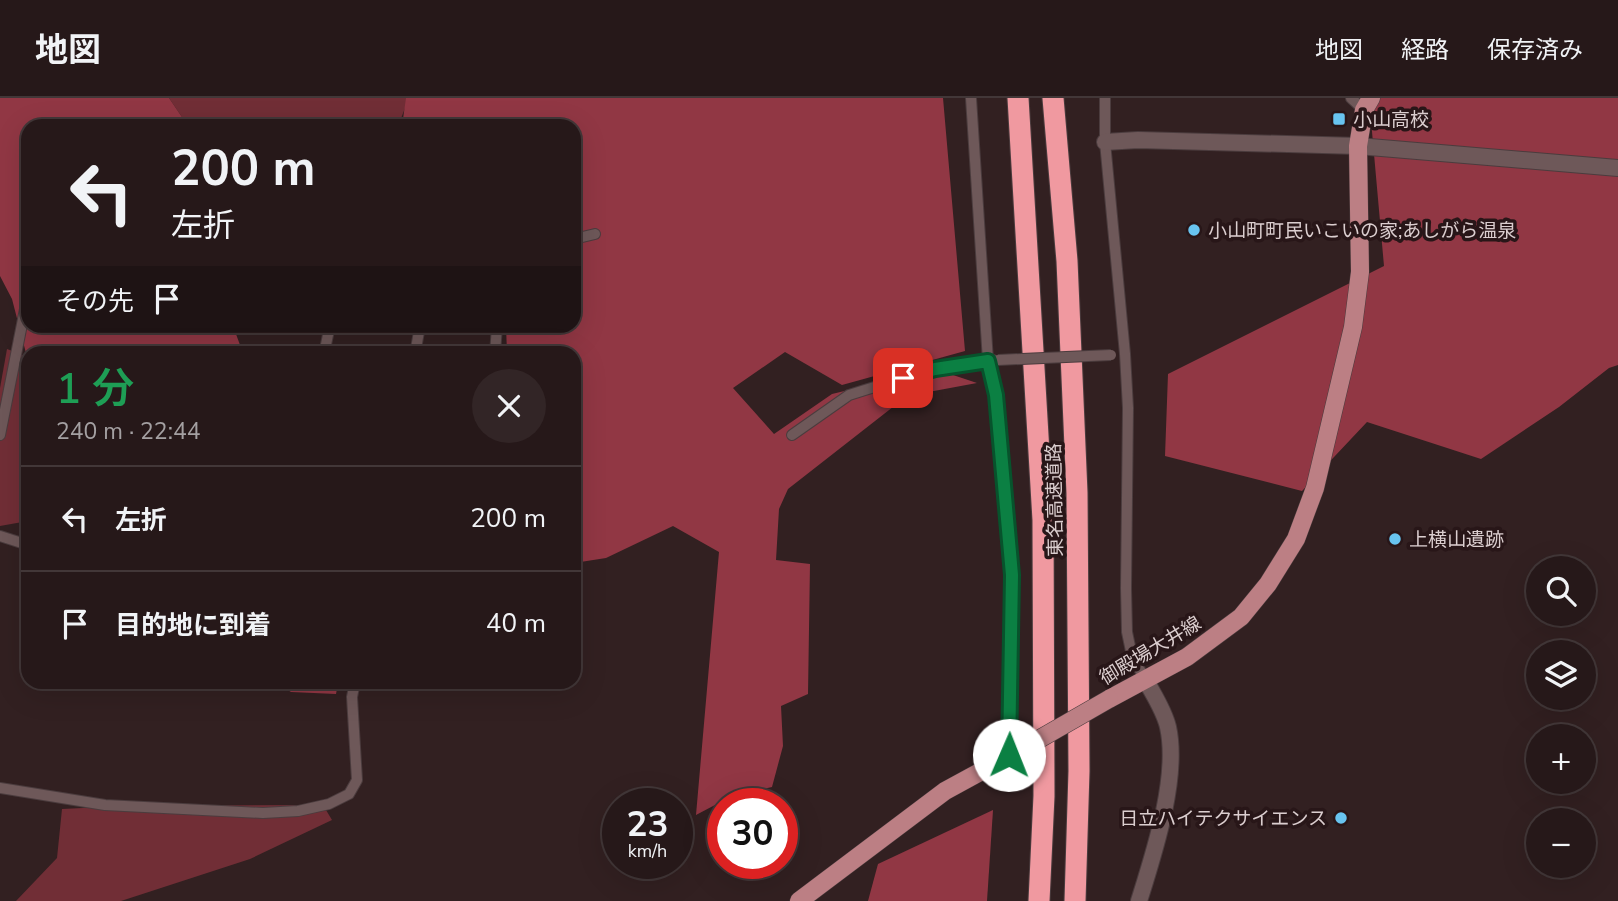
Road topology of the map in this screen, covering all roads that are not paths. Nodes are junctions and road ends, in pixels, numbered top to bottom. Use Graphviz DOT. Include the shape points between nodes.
graph roads {
  1 [pos="971,98"];
  2 [pos="1018,98"];
  3 [pos="1053,98"];
  4 [pos="1105,98"];
  5 [pos="1362,102"];
  6 [pos="1105,142"];
  7 [pos="1358,146"];
  8 [pos="1618,168"];
  9 [pos="595,234"];
  10 [pos="581,237"];
  11 [pos="21,329"];
  12 [pos="1125,354"];
  13 [pos="993,360"];
  14 [pos="0,435"];
  15 [pos="792,435"];
  16 [pos="0,536"];
  17 [pos="21,543"];
  18 [pos="1145,679"];
  19 [pos="354,689"];
  20 [pos="1015,752"];
  21 [pos="0,788"];
  22 [pos="799,901"];
  23 [pos="1039,901"];
  24 [pos="1075,901"];
  25 [pos="1139,901"];
  1 -- 13 [label="street"];
  2 -- 23 [label="highway, 東名高速道路" via="1043,520 1044,796"];
  3 -- 24 [label="highway, 東名高速道路" via="1067,261 1077,493"];
  4 -- 6 [label="street"];
  5 -- 7 [label="main road, 御殿場大井線"];
  6 -- 7 [label="street"];
  6 -- 12 [label="street"];
  7 -- 8 [label="street"];
  7 -- 18 [label="main road, 御殿場大井線" via="1360,272 1353,327 1315,488 1296,539 1241,617 1187,657"];
  9 -- 10 [label="street"];
  11 -- 14 [label="street"];
  12 -- 13 [label="street, bridge"];
  12 -- 18 [label="street" via="1127,632 1132,656"];
  13 -- 15 [label="street" via="935,369 849,396"];
  13 -- 20 [label="street" via="1012,575"];
  16 -- 17 [label="street"];
  18 -- 20 [label="main road, 御殿場大井線, bridge"];
  18 -- 25 [label="street" via="1168,728 1171,767 1158,838"];
  19 -- 21 [label="street" via="357,780 349,794 329,804 263,813 106,805"];
  20 -- 22 [label="main road, 御殿場大井線" via="945,791"];
}
